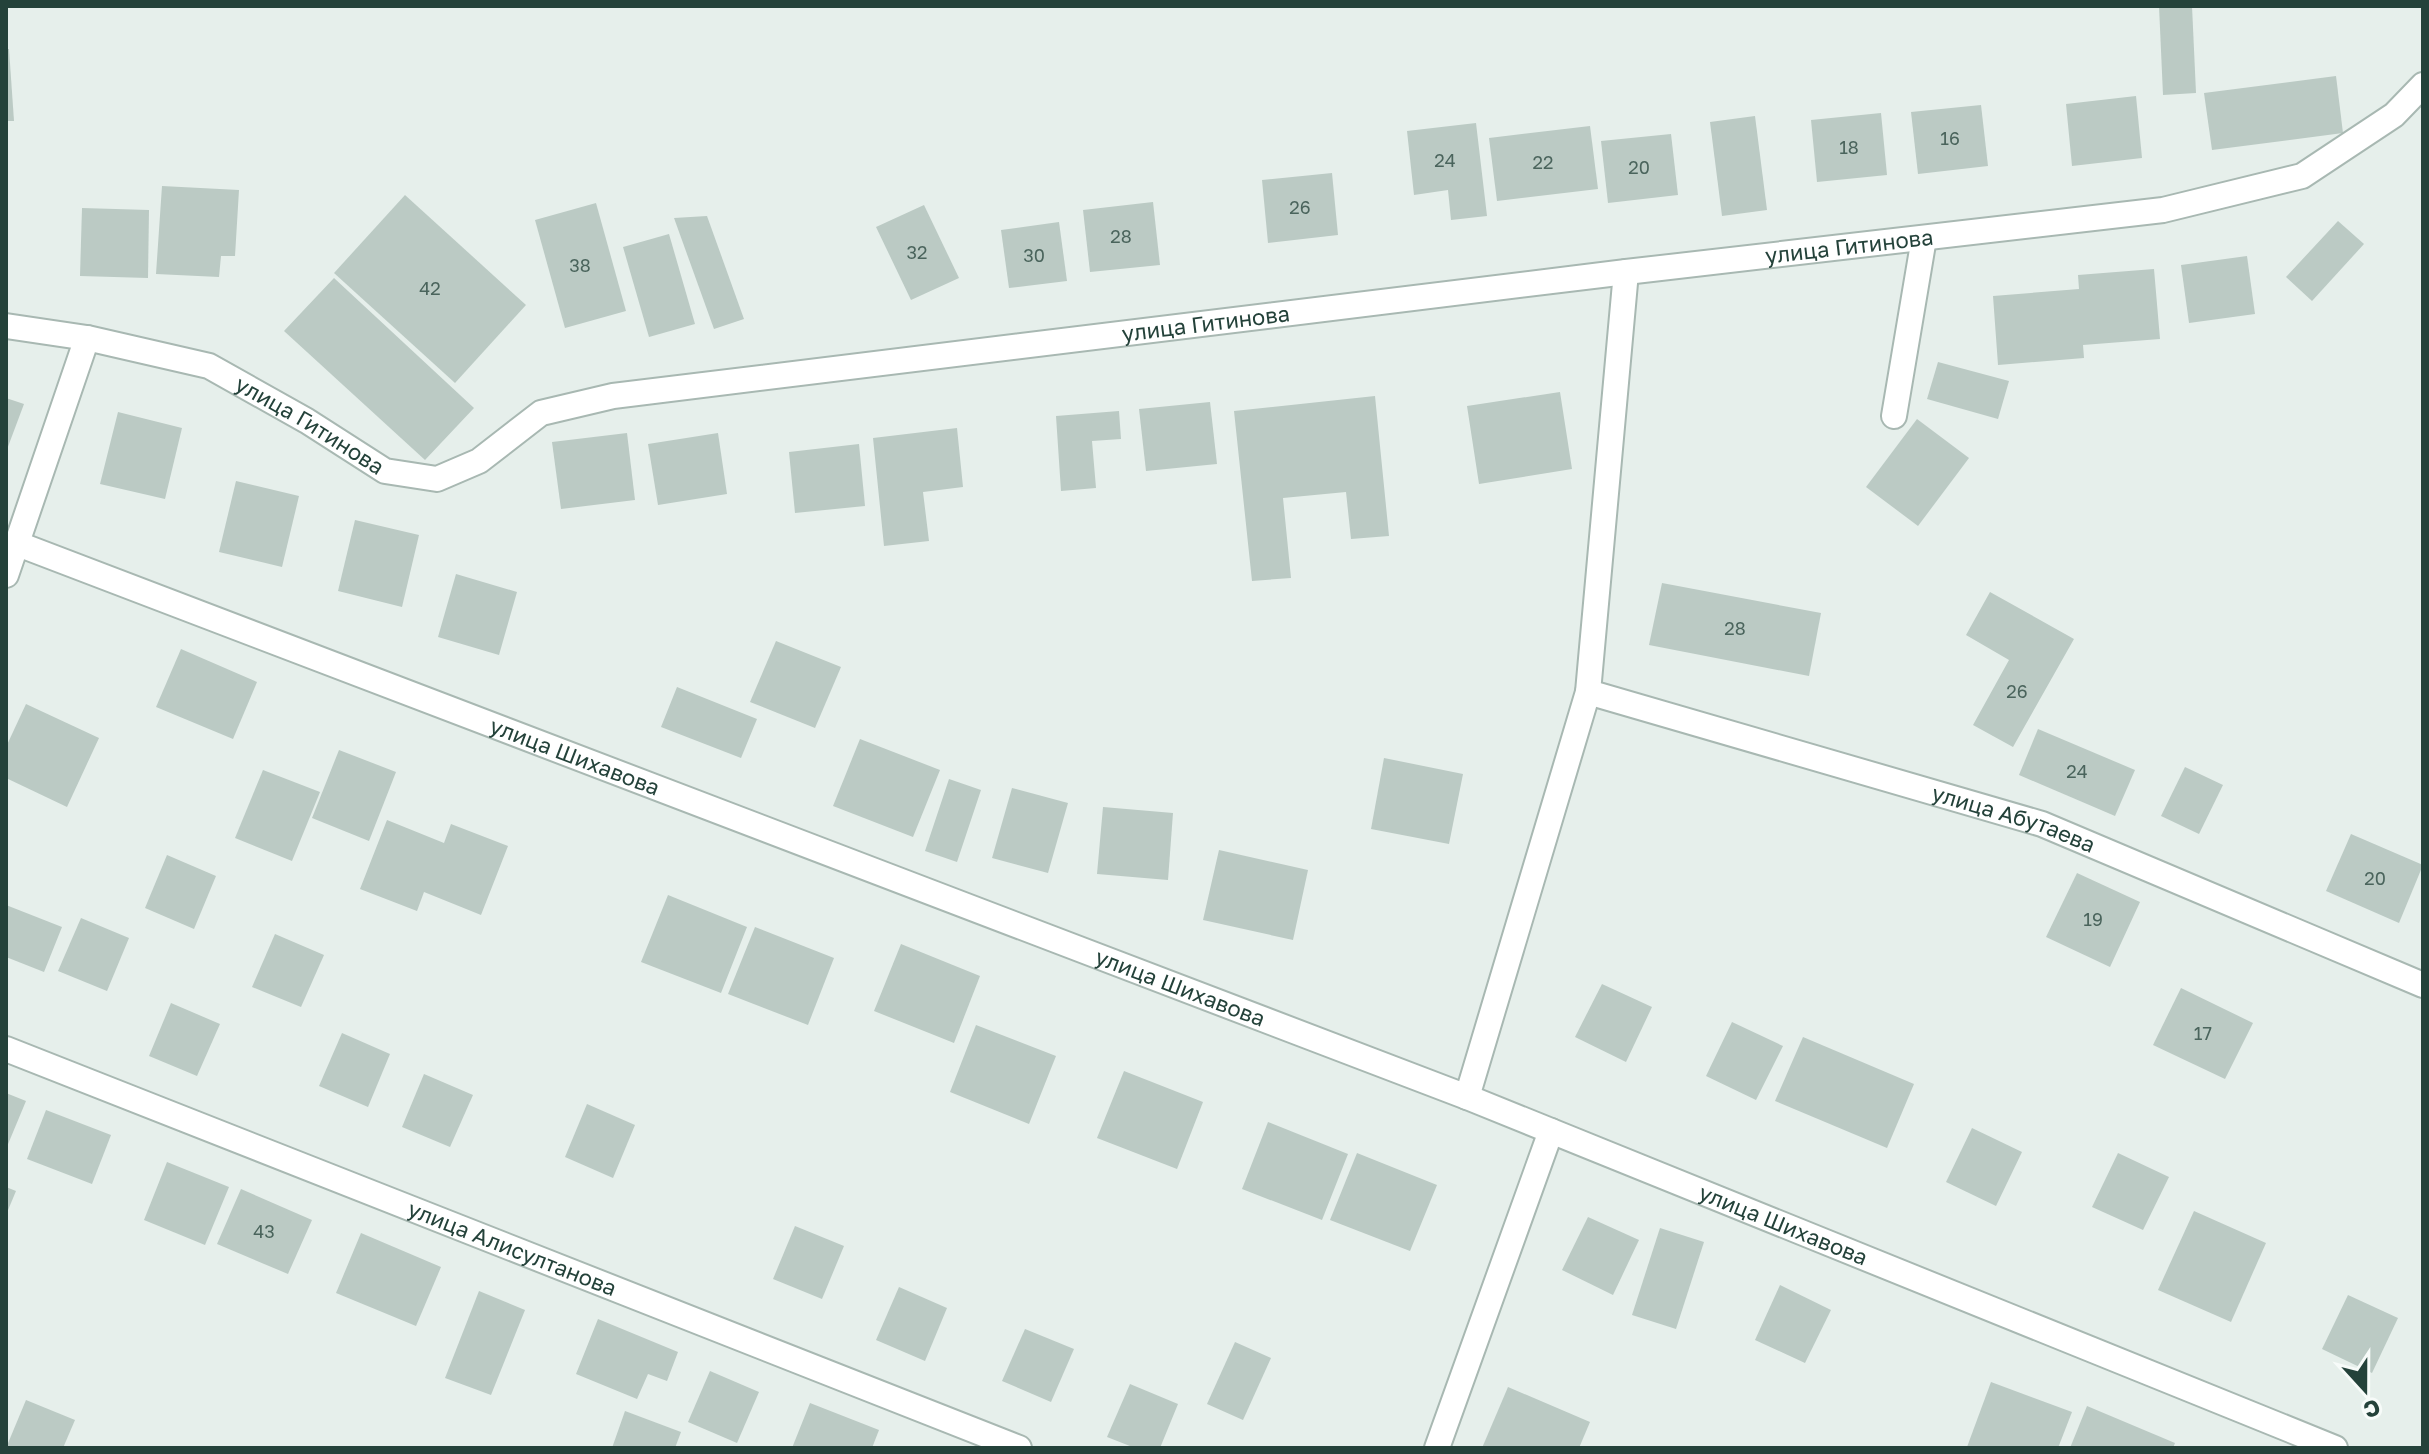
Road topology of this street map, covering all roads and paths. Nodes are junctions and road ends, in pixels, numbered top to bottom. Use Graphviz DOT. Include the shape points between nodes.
graph roads {
  1 [pos="2423,85"];
  2 [pos="1924,238"];
  3 [pos="1626,272"];
  4 [pos="6,326"];
  5 [pos="87,338"];
  6 [pos="1894,416"];
  7 [pos="18,544"];
  8 [pos="6,575"];
  9 [pos="1588,692"];
  10 [pos="2423,985"];
  11 [pos="6,1049"];
  12 [pos="1467,1097"];
  13 [pos="1551,1131"];
  14 [pos="1019,1448"];
  15 [pos="1437,1448"];
  16 [pos="2335,1448"];
  1 -- 2 [label="street, улица Гитинова" via="2394,115 2302,176 2163,210"];
  2 -- 3 [label="street, улица Гитинова"];
  2 -- 6 [label="street"];
  3 -- 5 [label="street, улица Гитинова" via="613,396 541,413 479,461 437,479 385,471 209,366"];
  3 -- 9 [label="street"];
  4 -- 5 [label="street, улица Гитинова"];
  5 -- 7 [label="street"];
  7 -- 8 [label="street"];
  7 -- 12 [label="street, улица Шихавова"];
  9 -- 10 [label="street, улица Абутаева" via="2042,824"];
  9 -- 12 [label="street"];
  11 -- 14 [label="street, улица Алисултанова"];
  12 -- 13 [label="street, улица Шихавова"];
  13 -- 15 [label="street"];
  13 -- 16 [label="street, улица Шихавова"];
}
